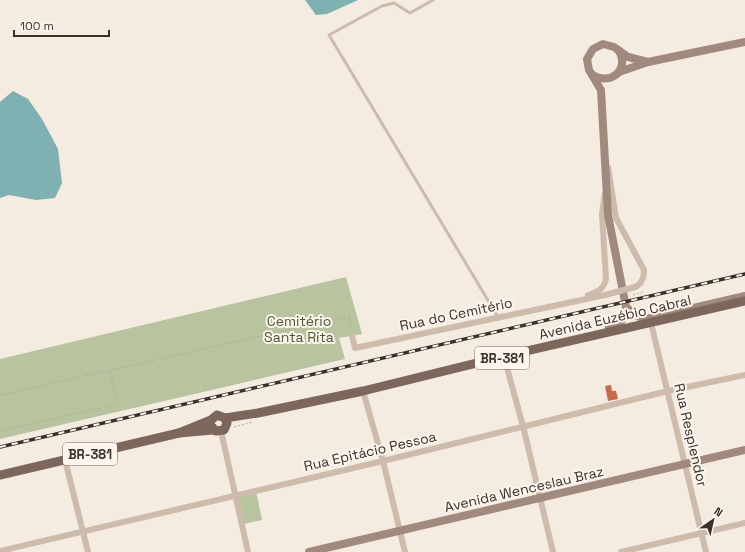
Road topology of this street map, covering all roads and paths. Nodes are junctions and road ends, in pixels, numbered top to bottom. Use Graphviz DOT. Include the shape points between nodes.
graph roads {
  1 [pos="433,0"];
  2 [pos="745,42"];
  3 [pos="618,51"];
  4 [pos="648,62"];
  5 [pos="617,74"];
  6 [pos="593,75"];
  7 [pos="601,90"];
  8 [pos="604,152"];
  9 [pos="606,190"];
  10 [pos="642,292"];
  11 [pos="633,295"];
  12 [pos="745,296"];
  13 [pos="576,301"];
  14 [pos="745,301"];
  15 [pos="658,305"];
  16 [pos="653,306"];
  17 [pos="626,308"];
  18 [pos="499,317"];
  19 [pos="651,324"];
  20 [pos="352,335"];
  21 [pos="522,352"];
  22 [pos="504,357"];
  23 [pos="110,370"];
  24 [pos="745,375"];
  25 [pos="363,391"];
  26 [pos="668,391"];
  27 [pos="0,395"];
  28 [pos="211,420"];
  29 [pos="222,426"];
  30 [pos="523,426"];
  31 [pos="0,431"];
  32 [pos="179,433"];
  33 [pos="745,450"];
  34 [pos="65,460"];
  35 [pos="383,461"];
  36 [pos="685,465"];
  37 [pos="0,475"];
  38 [pos="235,494"];
  39 [pos="540,498"];
  40 [pos="745,523"];
  41 [pos="83,530"];
  42 [pos="400,531"];
  43 [pos="702,533"];
  44 [pos="0,550"];
  45 [pos="88,552"];
  46 [pos="248,552"];
  47 [pos="309,552"];
  48 [pos="405,552"];
  49 [pos="553,552"];
  50 [pos="621,552"];
  51 [pos="706,552"];
  1 -- 18 [label="lane" via="410,13 394,3 382,6 329,35"];
  2 -- 4 [label="street"];
  3 -- 4 [label="street" via="628,57"];
  3 -- 5 [label="street" via="623,61"];
  3 -- 6 [label="street" via="609,45 593,49 589,53 587,65"];
  4 -- 5 [label="street"];
  5 -- 6 [label="street" via="604,79"];
  5 -- 7 [label="street"];
  6 -- 7 [label="street"];
  7 -- 8 [label="street"];
  8 -- 9 [label="street"];
  8 -- 13 [label="street, Rua do Cemitério, bridge" via="616,218 644,270 644,277 635,287"];
  9 -- 13 [label="street, Rua do Cemitério" via="602,204 605,286"];
  9 -- 17 [label="street" via="608,216"];
  10 -- 11 [label="path"];
  12 -- 17 [label="street" via="646,319"];
  13 -- 18 [label="street, Rua do Cemitério"];
  14 -- 19 [label="main road, Avenida Euzébio Cabral / BR-381"];
  15 -- 16 [label="path"];
  17 -- 21 [label="street" via="619,325 545,343"];
  18 -- 20 [label="street, Rua do Cemitério" via="355,348"];
  19 -- 21 [label="main road, Avenida Euzébio Cabral / BR-381"];
  19 -- 26 [label="street, Rua Resplendor"];
  20 -- 23 [label="path" via="349,316"];
  21 -- 22 [label="main road, Avenida Euzébio Cabral / BR-381"];
  22 -- 25 [label="main road, Avenida Euzébio Cabral / BR-381"];
  22 -- 30 [label="street"];
  23 -- 27 [label="path"];
  23 -- 31 [label="path" via="118,404"];
  24 -- 26 [label="street, Rua Epitácio Pessoa"];
  25 -- 29 [label="main road, Avenida Euzébio Cabral / BR-381" via="258,413"];
  25 -- 35 [label="street"];
  26 -- 30 [label="street, Rua Epitácio Pessoa"];
  26 -- 36 [label="street, Rua Resplendor"];
  28 -- 29 [label="main road" via="210,425"];
  28 -- 29 [label="main road, Avenida Euzébio Cabral / BR-381" via="218,415"];
  28 -- 32 [label="main road, Avenida Euzébio Cabral / BR-381"];
  29 -- 32 [label="main road, Avenida Euzébio Cabral / BR-381"];
  29 -- 38 [label="street"];
  30 -- 35 [label="street, Rua Epitácio Pessoa"];
  30 -- 39 [label="street"];
  32 -- 34 [label="main road, Avenida Euzébio Cabral / BR-381"];
  33 -- 36 [label="street, Avenida Wenceslau Braz"];
  34 -- 37 [label="main road, Avenida Euzébio Cabral / BR-381"];
  34 -- 41 [label="street"];
  35 -- 38 [label="street, Rua Epitácio Pessoa"];
  35 -- 42 [label="street"];
  36 -- 39 [label="street, Avenida Wenceslau Braz"];
  36 -- 43 [label="street, Rua Resplendor"];
  38 -- 41 [label="street, Rua Epitácio Pessoa"];
  38 -- 46 [label="street"];
  39 -- 42 [label="street, Avenida Wenceslau Braz"];
  39 -- 49 [label="street"];
  40 -- 43 [label="street"];
  41 -- 44 [label="street, Rua Epitácio Pessoa"];
  41 -- 45 [label="street"];
  42 -- 47 [label="street, Avenida Wenceslau Braz"];
  42 -- 48 [label="street"];
  43 -- 50 [label="street"];
  43 -- 51 [label="street, Rua Resplendor"];
}
